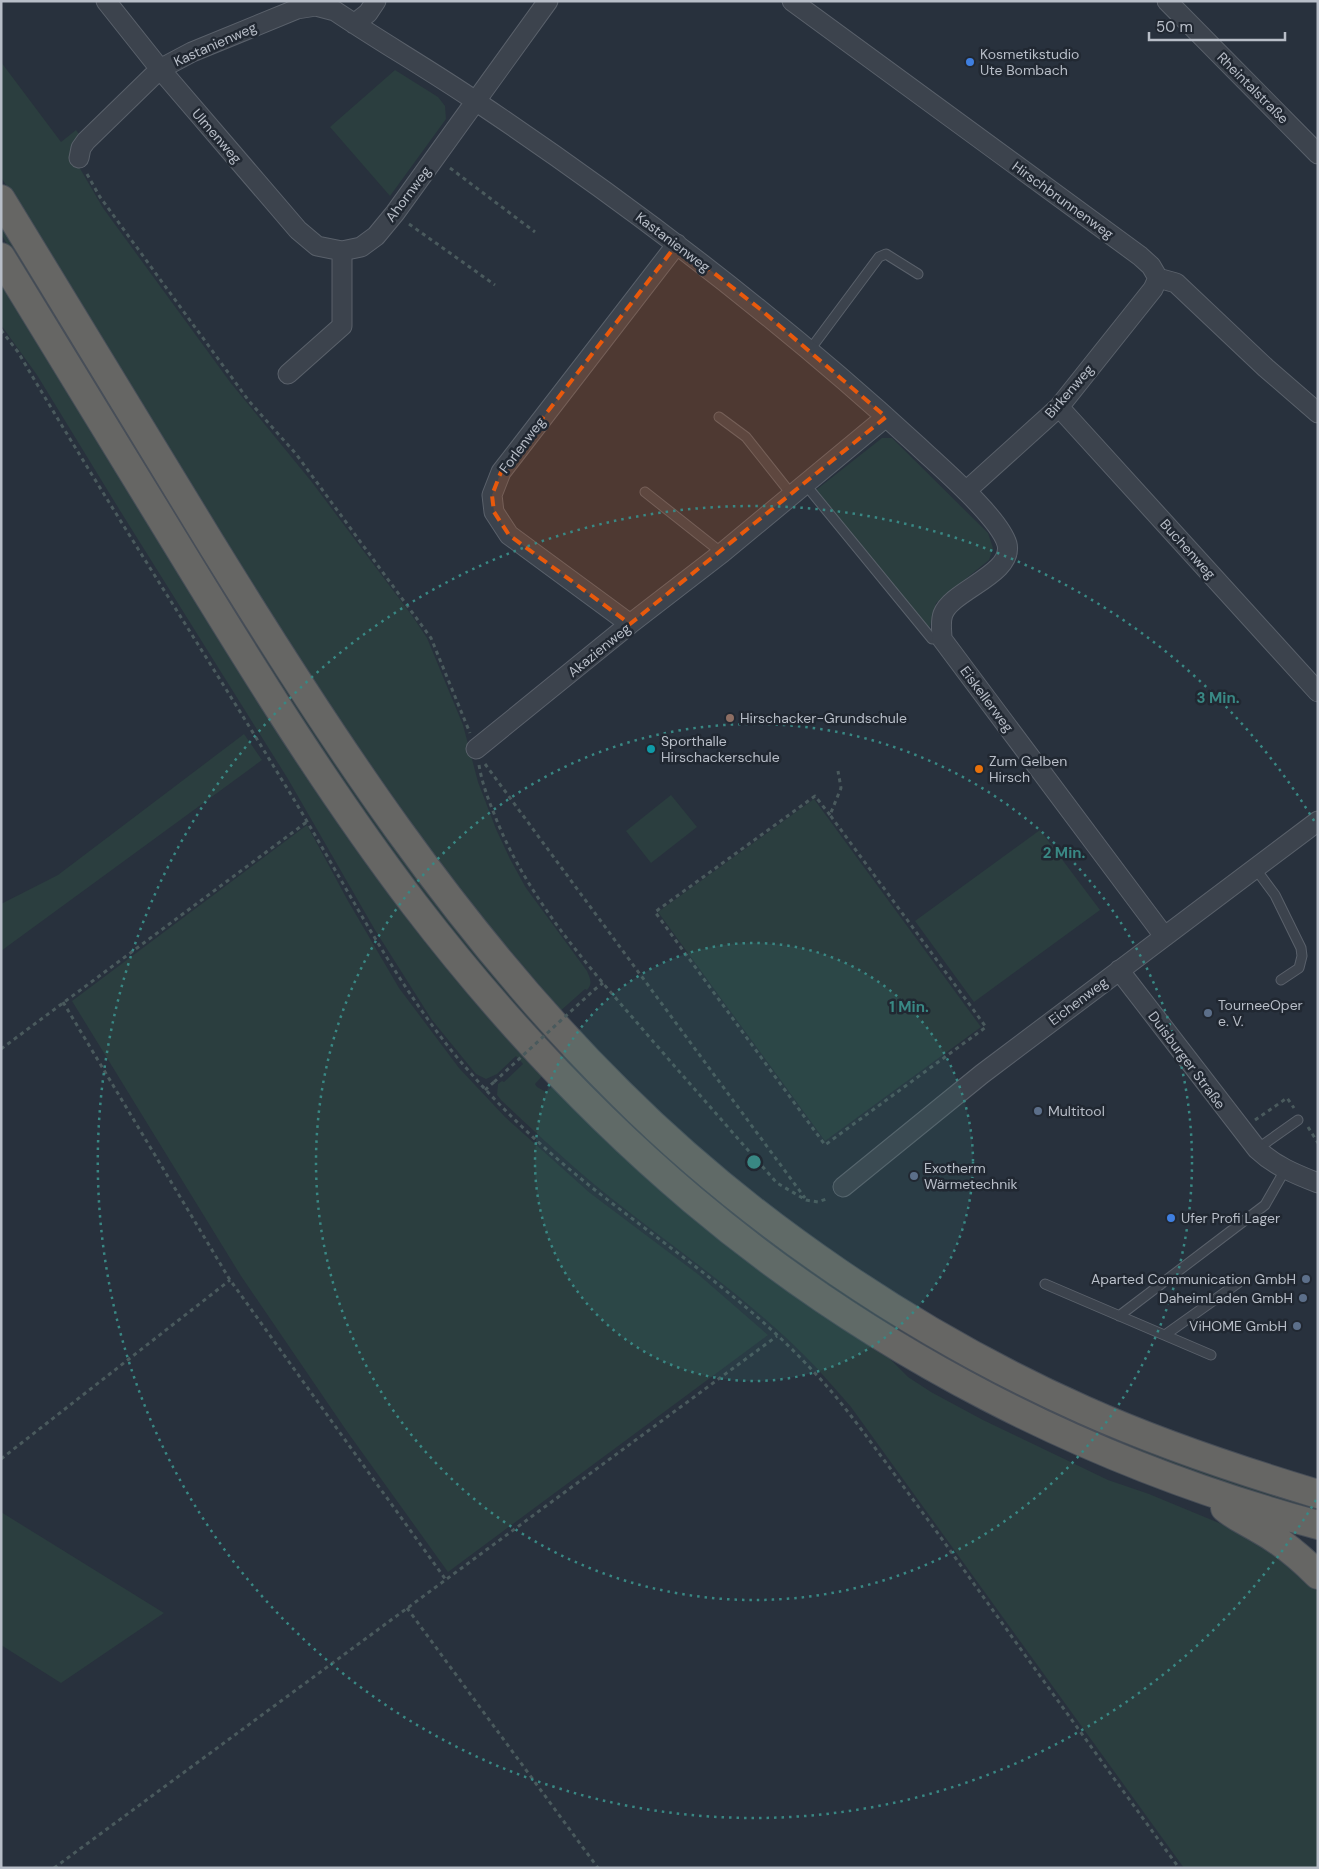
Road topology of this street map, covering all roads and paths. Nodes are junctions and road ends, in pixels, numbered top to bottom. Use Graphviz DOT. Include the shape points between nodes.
graph roads {
  1 [pos="106,1"];
  2 [pos="376,1"];
  3 [pos="548,1"];
  4 [pos="792,1"];
  5 [pos="1167,1"];
  6 [pos="354,24"];
  7 [pos="160,69"];
  8 [pos="475,100"];
  9 [pos="1318,154"];
  10 [pos="436,157"];
  11 [pos="79,158"];
  12 [pos="1,199"];
  13 [pos="395,213"];
  14 [pos="536,232"];
  15 [pos="677,244"];
  16 [pos="342,251"];
  17 [pos="1,257"];
  18 [pos="918,274"];
  19 [pos="1158,278"];
  20 [pos="495,285"];
  21 [pos="809,351"];
  22 [pos="288,374"];
  23 [pos="1059,406"];
  24 [pos="1318,413"];
  25 [pos="719,416"];
  26 [pos="886,417"];
  27 [pos="798,490"];
  28 [pos="966,491"];
  29 [pos="645,492"];
  30 [pos="722,552"];
  31 [pos="630,624"];
  32 [pos="942,639"];
  33 [pos="1318,692"];
  34 [pos="480,755"];
  35 [pos="838,771"];
  36 [pos="482,783"];
  37 [pos="830,815"];
  38 [pos="308,820"];
  39 [pos="1318,821"];
  40 [pos="1254,868"];
  41 [pos="1164,936"];
  42 [pos="1119,970"];
  43 [pos="1281,980"];
  44 [pos="602,983"];
  45 [pos="63,1002"];
  46 [pos="1,1049"];
  47 [pos="485,1090"];
  48 [pos="1298,1120"];
  49 [pos="1257,1149"];
  50 [pos="1285,1170"];
  51 [pos="1318,1183"];
  52 [pos="843,1186"];
  53 [pos="806,1200"];
  54 [pos="230,1280"];
  55 [pos="1238,1283"];
  56 [pos="1046,1284"];
  57 [pos="1119,1316"];
  58 [pos="1165,1335"];
  59 [pos="777,1336"];
  60 [pos="1211,1355"];
  61 [pos="1,1459"];
  62 [pos="1210,1493"];
  63 [pos="1318,1494"];
  64 [pos="1318,1525"];
  65 [pos="1318,1575"];
  66 [pos="446,1580"];
  67 [pos="407,1608"];
  68 [pos="54,1868"];
  69 [pos="598,1868"];
  1 -- 7 [label="street, Ulmenweg"];
  2 -- 6 [label="street" via="368,13"];
  3 -- 8 [label="street, Ahornweg"];
  4 -- 19 [label="street, Hirschbrunnenweg" via="1140,256"];
  5 -- 9 [label="street, Rheintalstraße"];
  6 -- 7 [label="street, Kastanienweg" via="335,11 316,6 297,9 192,52"];
  6 -- 8 [label="street, Kastanienweg"];
  7 -- 11 [label="street, Kastanienweg" via="86,141"];
  7 -- 16 [label="street, Ulmenweg" via="298,230 317,246"];
  8 -- 10 [label="street, Ahornweg"];
  8 -- 15 [label="street, Kastanienweg"];
  10 -- 13 [label="street, Ahornweg"];
  10 -- 14 [label="path"];
  11 -- 34 [label="path" via="100,197 227,371 296,454 431,638"];
  12 -- 63 [label="highway" via="263,628 374,795 434,880 491,951 539,1008 622,1096 767,1221 887,1303 963,1349 1030,1384 1140,1433 1239,1470"];
  13 -- 16 [label="street, Ahornweg" via="376,236 360,246"];
  13 -- 20 [label="path"];
  15 -- 21 [label="street, Kastanienweg"];
  15 -- 31 [label="street, Forlenweg" via="501,472 492,495 494,512 509,535"];
  16 -- 22 [label="street" via="342,326"];
  17 -- 62 [label="highway" via="234,638 341,802 414,903 479,984 605,1120 746,1242 852,1317 918,1358 1021,1414"];
  18 -- 21 [label="lane" via="886,254 879,258"];
  19 -- 23 [label="street, Birkenweg" via="1153,289"];
  19 -- 24 [label="street, Hirschbrunnenweg" via="1176,283"];
  21 -- 26 [label="street, Kastanienweg"];
  23 -- 28 [label="street, Birkenweg"];
  23 -- 33 [label="street, Buchenweg"];
  25 -- 27 [label="lane" via="746,437"];
  26 -- 27 [label="street, Akazienweg"];
  26 -- 28 [label="street, Kastanienweg"];
  27 -- 30 [label="street, Akazienweg"];
  27 -- 32 [label="lane" via="932,639"];
  28 -- 32 [label="street" via="1003,533 1008,548 995,571 949,604 943,615"];
  29 -- 30 [label="lane"];
  30 -- 31 [label="street, Akazienweg"];
  31 -- 34 [label="street, Akazienweg"];
  32 -- 41 [label="street, Eiskellerweg"];
  34 -- 53 [label="path"];
  35 -- 37 [label="path" via="841,788"];
  36 -- 44 [label="path" via="503,836 529,884"];
  37 -- 37 [label="path" via="986,1027 824,1145 655,912 815,796"];
  38 -- 45 [label="path"];
  39 -- 40 [label="street, Eichenweg"];
  40 -- 41 [label="street, Eichenweg"];
  40 -- 43 [label="lane" via="1275,895 1301,948 1299,968"];
  41 -- 42 [label="street, Eichenweg"];
  42 -- 49 [label="street, Duisburger Straße"];
  42 -- 52 [label="street, Eichenweg" via="982,1074"];
  44 -- 47 [label="path, bridge"];
  44 -- 53 [label="path" via="778,1183"];
  45 -- 46 [label="path"];
  45 -- 54 [label="path"];
  48 -- 49 [label="lane"];
  49 -- 50 [label="street, Duisburger Straße"];
  50 -- 51 [label="street, Duisburger Straße"];
  50 -- 57 [label="lane" via="1265,1205"];
  52 -- 53 [label="path" via="830,1198 818,1202"];
  54 -- 61 [label="path"];
  54 -- 66 [label="path"];
  55 -- 58 [label="lane"];
  56 -- 57 [label="lane"];
  57 -- 58 [label="lane"];
  58 -- 60 [label="lane"];
  59 -- 66 [label="path"];
  62 -- 64 [label="highway"];
  62 -- 65 [label="highway" via="1236,1518 1281,1543"];
  66 -- 67 [label="path"];
  67 -- 68 [label="path"];
  67 -- 69 [label="path"];
}
